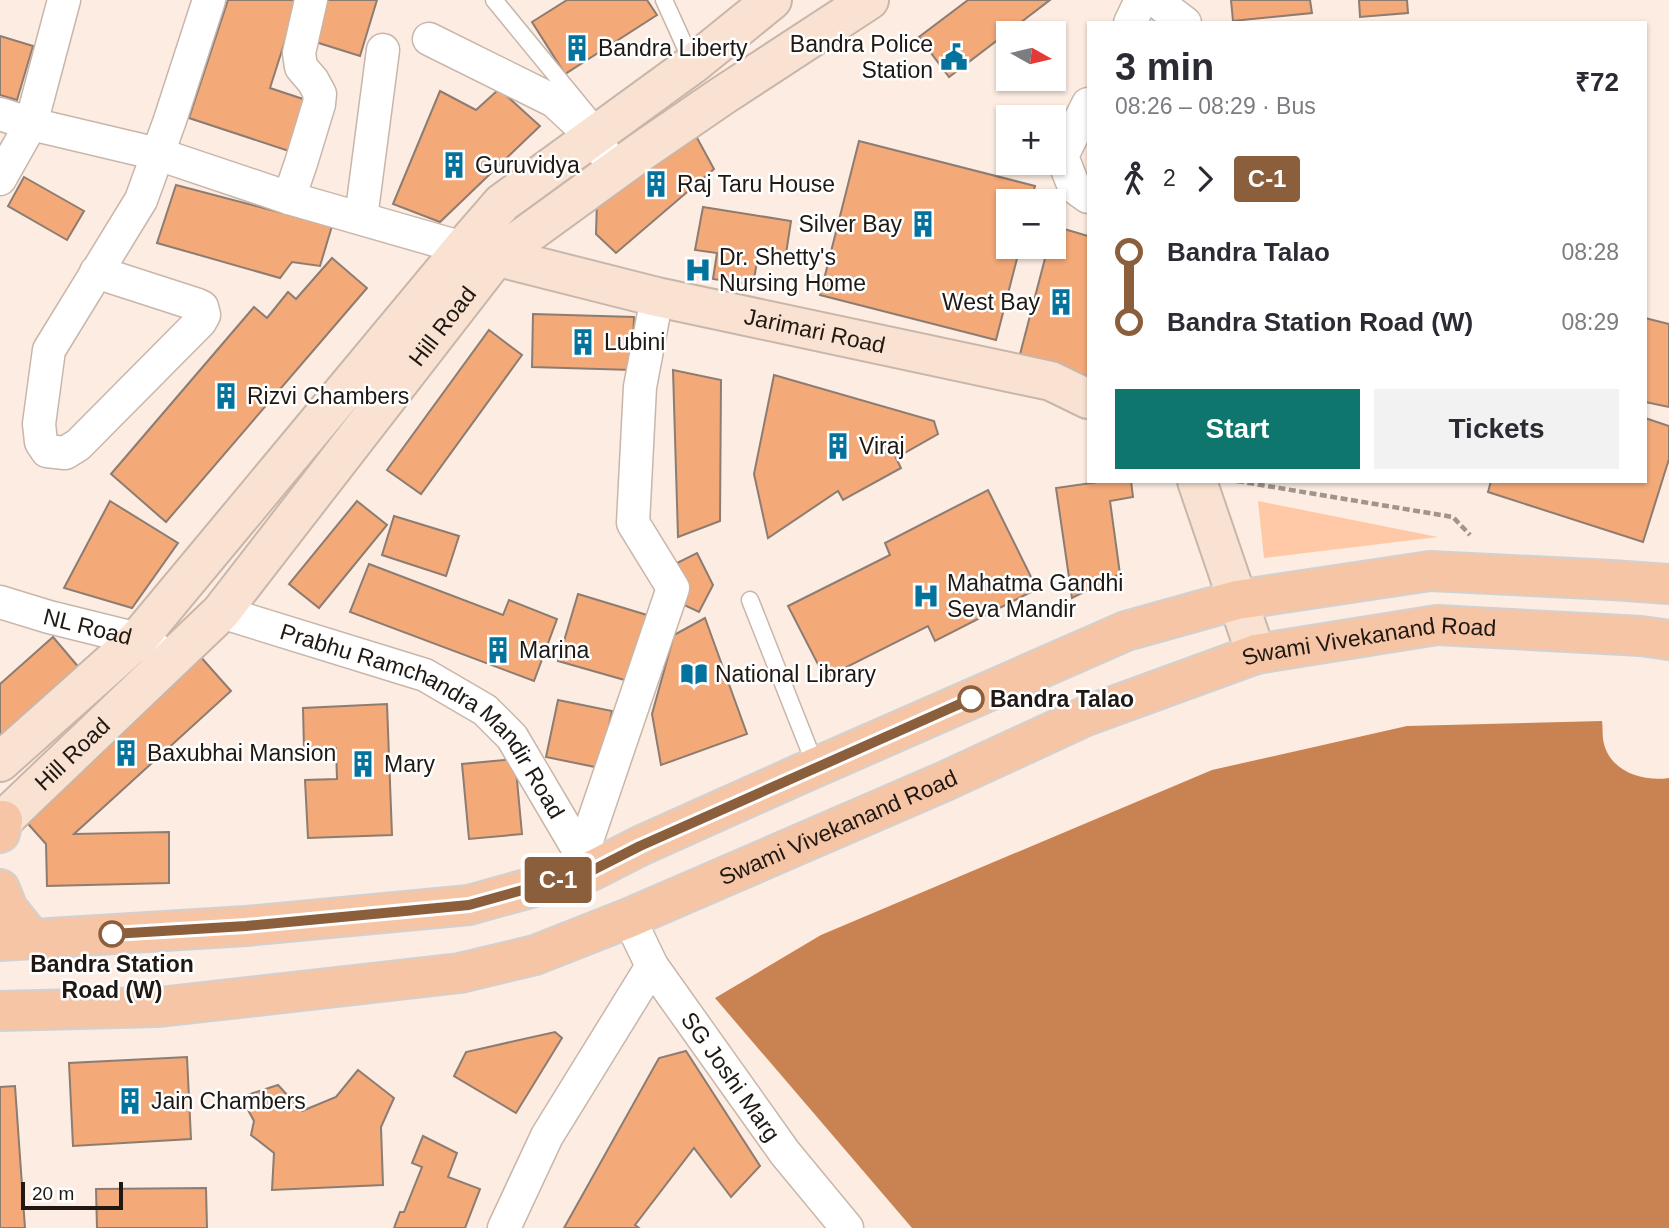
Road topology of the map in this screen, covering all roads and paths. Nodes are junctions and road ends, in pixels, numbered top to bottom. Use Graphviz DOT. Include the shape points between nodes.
graph roads {
  1 [pos="64,0"];
  2 [pos="209,0"];
  3 [pos="311,0"];
  4 [pos="494,0"];
  5 [pos="664,0"];
  6 [pos="869,0"];
  7 [pos="1141,0"];
  8 [pos="1155,0"];
  9 [pos="755,9"];
  10 [pos="1131,21"];
  11 [pos="1182,21"];
  12 [pos="429,39"];
  13 [pos="383,50"];
  14 [pos="693,64"];
  15 [pos="1087,106"];
  16 [pos="0,114"];
  17 [pos="31,124"];
  18 [pos="597,134"];
  19 [pos="158,154"];
  20 [pos="616,170"];
  21 [pos="0,179"];
  22 [pos="1087,196"];
  23 [pos="289,198"];
  24 [pos="361,218"];
  25 [pos="480,252"];
  26 [pos="96,272"];
  27 [pos="657,297"];
  28 [pos="1087,399"];
  29 [pos="1198,483"];
  30 [pos="1249,483"];
  31 [pos="1504,575"];
  32 [pos="1669,584"];
  33 [pos="750,600"];
  34 [pos="1237,600"];
  35 [pos="0,602"];
  36 [pos="221,612"];
  37 [pos="138,639"];
  38 [pos="1669,640"];
  39 [pos="1256,654"];
  40 [pos="173,657"];
  41 [pos="0,762"];
  42 [pos="817,767"];
  43 [pos="1,825"];
  44 [pos="587,863"];
  45 [pos="0,889"];
  46 [pos="629,918"];
  47 [pos="16,940"];
  48 [pos="652,966"];
  49 [pos="0,1011"];
  50 [pos="504,1228"];
  51 [pos="847,1228"];
  1 -- 17 [label="street"];
  2 -- 19 [label="street"];
  3 -- 23 [label="street" via="299,53 301,67 320,94 319,104"];
  4 -- 18 [label="lane"];
  5 -- 14 [label="lane"];
  6 -- 20 [label="main road, Hill Road"];
  7 -- 10 [label="street"];
  8 -- 11 [label="street"];
  9 -- 14 [label="main road, Hill Road"];
  12 -- 18 [label="street" via="554,101"];
  13 -- 24 [label="street"];
  14 -- 18 [label="main road, Hill Road"];
  15 -- 22 [label="street" via="1062,156 1074,187"];
  16 -- 17 [label="street"];
  17 -- 19 [label="street"];
  17 -- 21 [label="street"];
  18 -- 20 [label="street"];
  18 -- 25 [label="main road, Hill Road" via="502,203"];
  19 -- 23 [label="street"];
  19 -- 26 [label="street" via="141,200"];
  20 -- 25 [label="main road, Hill Road"];
  23 -- 24 [label="street"];
  24 -- 25 [label="street"];
  25 -- 27 [label="main road, Jarimari Road"];
  25 -- 36 [label="main road, Hill Road"];
  25 -- 37 [label="main road, Hill Road"];
  26 -- 26 [label="street" via="198,305 204,315 78,445 65,453 47,451 39,424 49,350"];
  27 -- 28 [label="main road, Jarimari Road" via="1051,381"];
  27 -- 44 [label="street" via="640,387 634,523 673,588"];
  29 -- 34 [label="main road"];
  30 -- 31 [label="path" via="1453,517"];
  31 -- 32 [label="main road"];
  31 -- 34 [label="main road" via="1430,571"];
  33 -- 42 [label="lane"];
  34 -- 39 [label="main road"];
  34 -- 42 [label="main road" via="1126,631"];
  35 -- 37 [label="street, NL Road"];
  36 -- 40 [label="main road, Hill Road"];
  36 -- 44 [label="street, Prabhu Ramchandra Mandir Road" via="425,675 485,710 512,737"];
  37 -- 40 [label="street, NL Road"];
  37 -- 41 [label="main road, Hill Road"];
  38 -- 39 [label="main road, Swami Vivekanand Road" via="1437,625"];
  39 -- 46 [label="main road, Swami Vivekanand Road" via="1086,716"];
  40 -- 43 [label="main road, Hill Road"];
  42 -- 44 [label="main road" via="640,846"];
  44 -- 47 [label="main road" via="469,905 246,926"];
  45 -- 47 [label="main road"];
  46 -- 48 [label="street, SG Joshi Marg"];
  46 -- 49 [label="main road, Swami Vivekanand Road" via="535,955 460,973 159,1007"];
  48 -- 50 [label="street" via="547,1136"];
  48 -- 51 [label="street, SG Joshi Marg" via="785,1153"];
}
